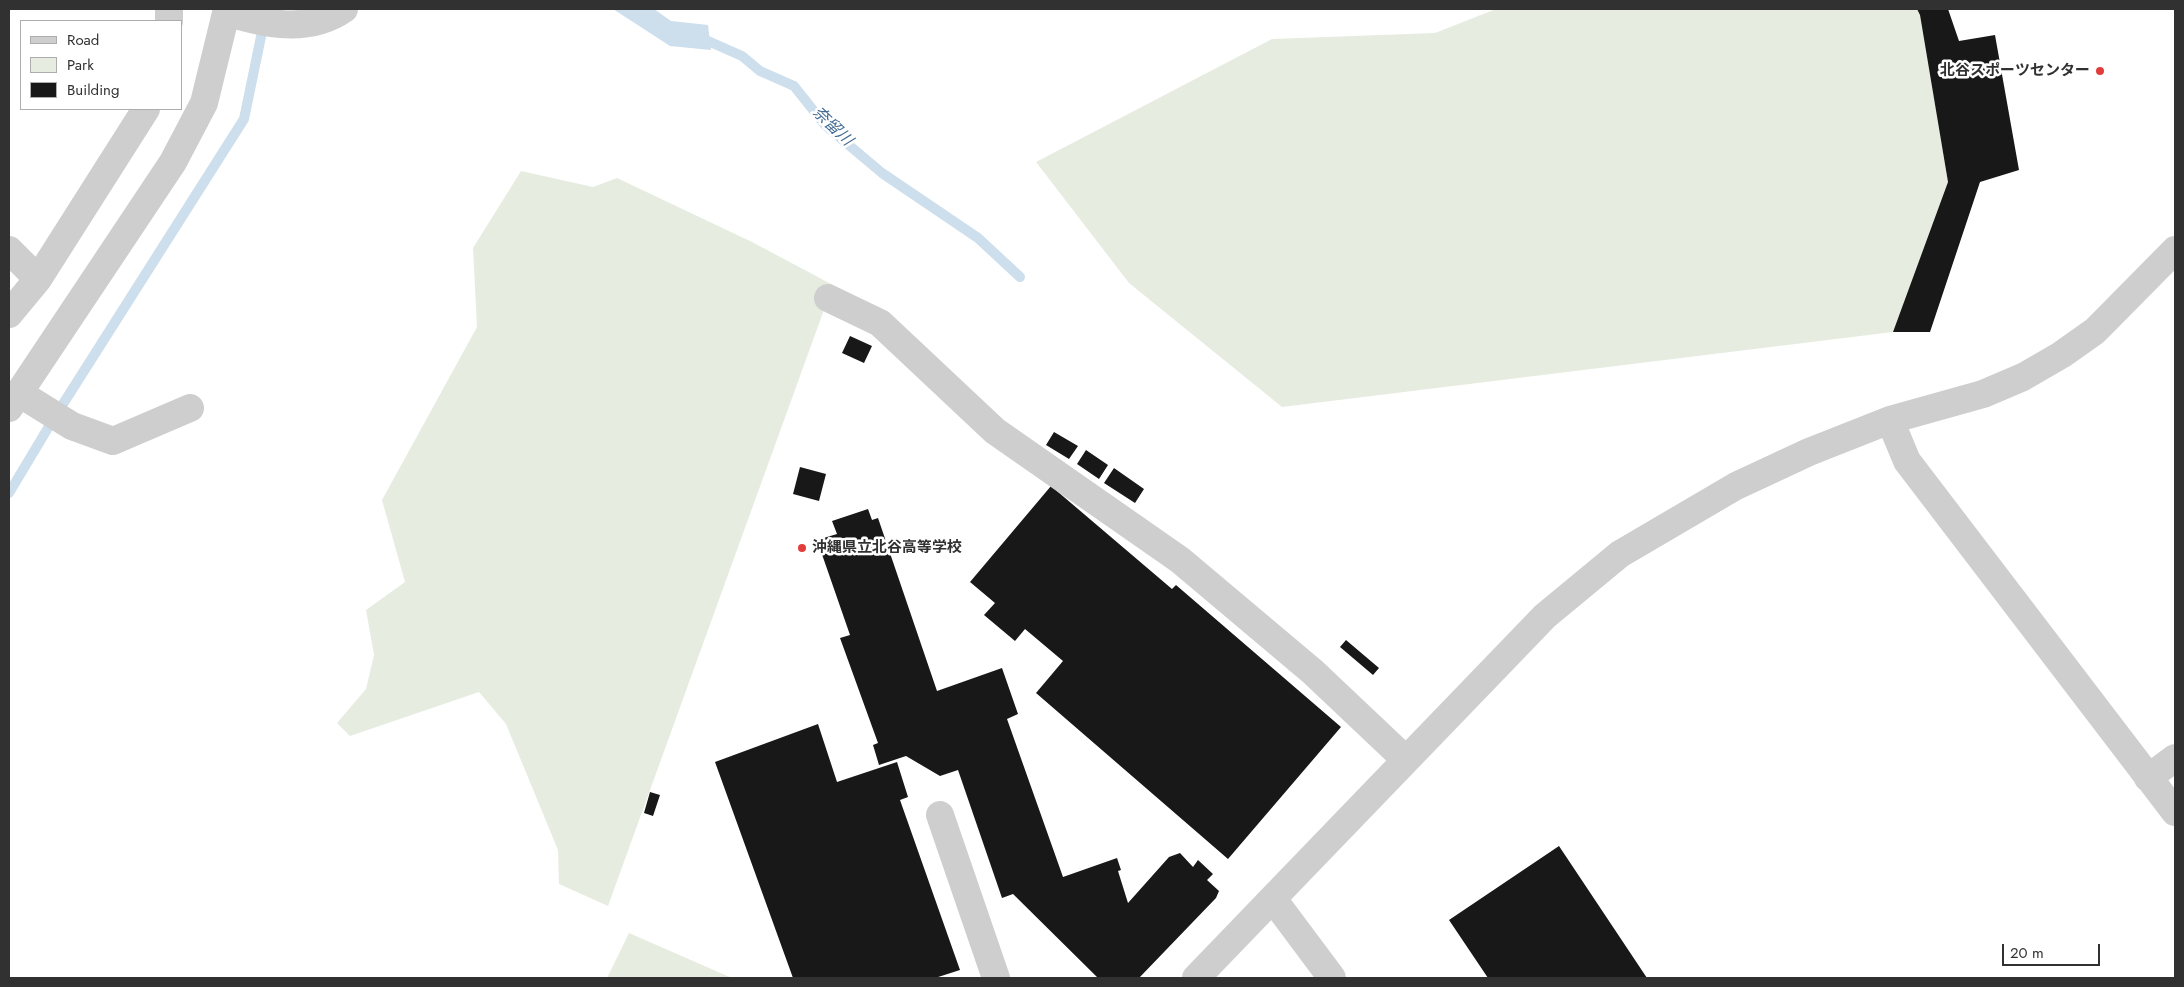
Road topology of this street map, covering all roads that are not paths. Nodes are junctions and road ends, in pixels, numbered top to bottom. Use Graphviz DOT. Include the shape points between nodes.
graph roads {
  1 [pos="344,9"];
  2 [pos="232,13"];
  3 [pos="145,110"];
  4 [pos="9,250"];
  5 [pos="2175,250"];
  6 [pos="38,279"];
  7 [pos="828,298"];
  8 [pos="9,314"];
  9 [pos="14,401"];
  10 [pos="190,408"];
  11 [pos="1890,420"];
  12 [pos="2175,758"];
  13 [pos="1406,760"];
  14 [pos="2148,778"];
  15 [pos="2175,812"];
  16 [pos="940,815"];
  17 [pos="1273,899"];
  18 [pos="996,978"];
  19 [pos="1196,978"];
  20 [pos="1332,978"];
  1 -- 2 [label="street" via="330,19 303,24 273,24"];
  2 -- 9 [label="street" via="204,104 173,162"];
  3 -- 6 [label="street"];
  4 -- 6 [label="street"];
  5 -- 11 [label="street" via="2095,331 2061,355 1983,394"];
  6 -- 8 [label="street"];
  7 -- 13 [label="street" via="880,323 995,431 1180,560 1313,672"];
  9 -- 10 [label="street" via="112,441"];
  11 -- 13 [label="street" via="1818,448 1736,486 1620,554 1545,616"];
  11 -- 14 [label="street" via="1907,461"];
  12 -- 14 [label="street"];
  13 -- 17 [label="street"];
  14 -- 15 [label="street"];
  16 -- 18 [label="street"];
  17 -- 19 [label="street"];
  17 -- 20 [label="street"];
}
